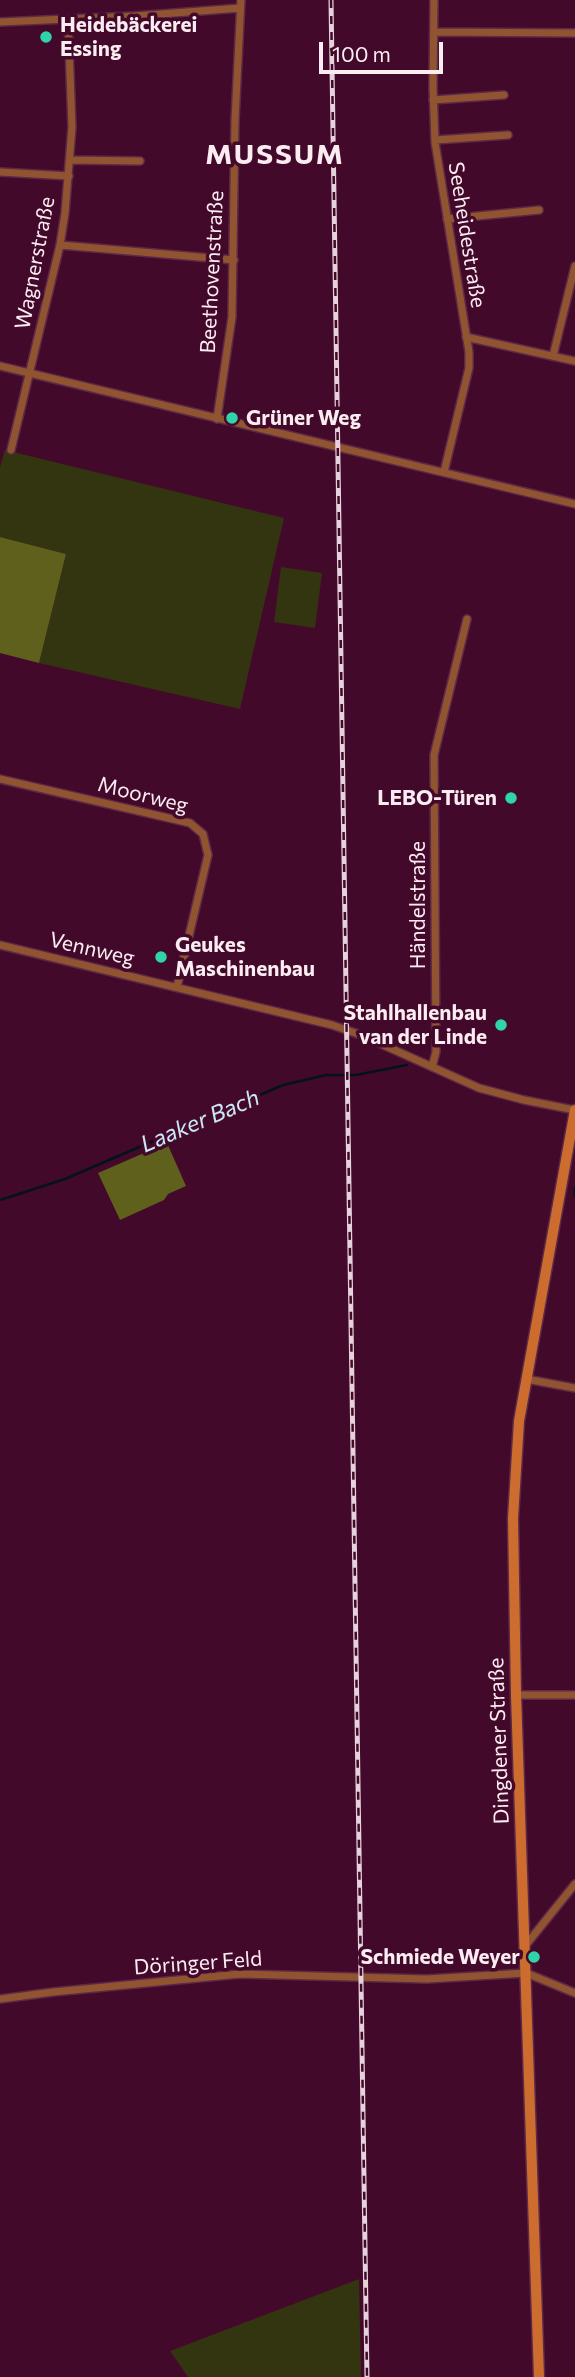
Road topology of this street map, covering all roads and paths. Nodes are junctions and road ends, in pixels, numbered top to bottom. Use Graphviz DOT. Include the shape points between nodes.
graph roads {
  1 [pos="435,0"];
  2 [pos="240,4"];
  3 [pos="68,20"];
  4 [pos="0,22"];
  5 [pos="433,32"];
  6 [pos="575,33"];
  7 [pos="504,95"];
  8 [pos="433,100"];
  9 [pos="508,135"];
  10 [pos="435,140"];
  11 [pos="71,160"];
  12 [pos="140,161"];
  13 [pos="0,172"];
  14 [pos="69,176"];
  15 [pos="539,210"];
  16 [pos="447,219"];
  17 [pos="60,244"];
  18 [pos="234,260"];
  19 [pos="575,266"];
  20 [pos="466,337"];
  21 [pos="553,356"];
  22 [pos="575,361"];
  23 [pos="0,366"];
  24 [pos="30,373"];
  25 [pos="217,419"];
  26 [pos="11,450"];
  27 [pos="444,471"];
  28 [pos="575,505"];
  29 [pos="467,619"];
  30 [pos="0,779"];
  31 [pos="0,945"];
  32 [pos="177,987"];
  33 [pos="432,1067"];
  34 [pos="575,1110"];
  35 [pos="526,1379"];
  36 [pos="575,1388"];
  37 [pos="516,1695"];
  38 [pos="575,1695"];
  39 [pos="575,1884"];
  40 [pos="525,1946"];
  41 [pos="526,1973"];
  42 [pos="575,1993"];
  43 [pos="0,1999"];
  44 [pos="539,2377"];
  1 -- 5 [label="street, Seeheidestraße"];
  2 -- 3 [label="street"];
  2 -- 18 [label="street, Beethovenstraße"];
  3 -- 4 [label="street"];
  3 -- 11 [label="street, Wagnerstraße"];
  5 -- 6 [label="street"];
  5 -- 8 [label="street, Seeheidestraße"];
  7 -- 8 [label="street"];
  8 -- 10 [label="street, Seeheidestraße"];
  9 -- 10 [label="street"];
  10 -- 16 [label="street, Seeheidestraße"];
  11 -- 12 [label="street"];
  11 -- 14 [label="street, Wagnerstraße"];
  13 -- 14 [label="street"];
  14 -- 17 [label="street, Wagnerstraße"];
  15 -- 16 [label="street"];
  16 -- 20 [label="street, Seeheidestraße"];
  17 -- 18 [label="street"];
  17 -- 24 [label="street, Wagnerstraße"];
  18 -- 25 [label="street, Beethovenstraße" via="232,317"];
  19 -- 21 [label="street"];
  20 -- 21 [label="street"];
  20 -- 27 [label="street, Seeheidestraße" via="469,368"];
  21 -- 22 [label="street"];
  23 -- 24 [label="street"];
  24 -- 25 [label="street"];
  24 -- 26 [label="street"];
  25 -- 27 [label="street"];
  27 -- 28 [label="street"];
  29 -- 33 [label="street, Händelstraße" via="434,755 436,1060"];
  30 -- 32 [label="street, Moorweg" via="190,823 203,834 208,855"];
  31 -- 32 [label="street, Vennweg"];
  32 -- 33 [label="street, Vennweg" via="339,1028"];
  33 -- 34 [label="street, Vennweg" via="498,1094"];
  34 -- 35 [label="main road, Dingdener Straße"];
  35 -- 36 [label="street"];
  35 -- 37 [label="main road, Dingdener Straße" via="515,1478"];
  37 -- 38 [label="street"];
  37 -- 40 [label="main road, Dingdener Straße"];
  39 -- 40 [label="street"];
  40 -- 41 [label="main road, Dingdener Straße"];
  41 -- 42 [label="street"];
  41 -- 43 [label="street, Döringer Feld" via="427,1979 240,1974"];
  41 -- 44 [label="main road, Dingdener Straße"];
}
